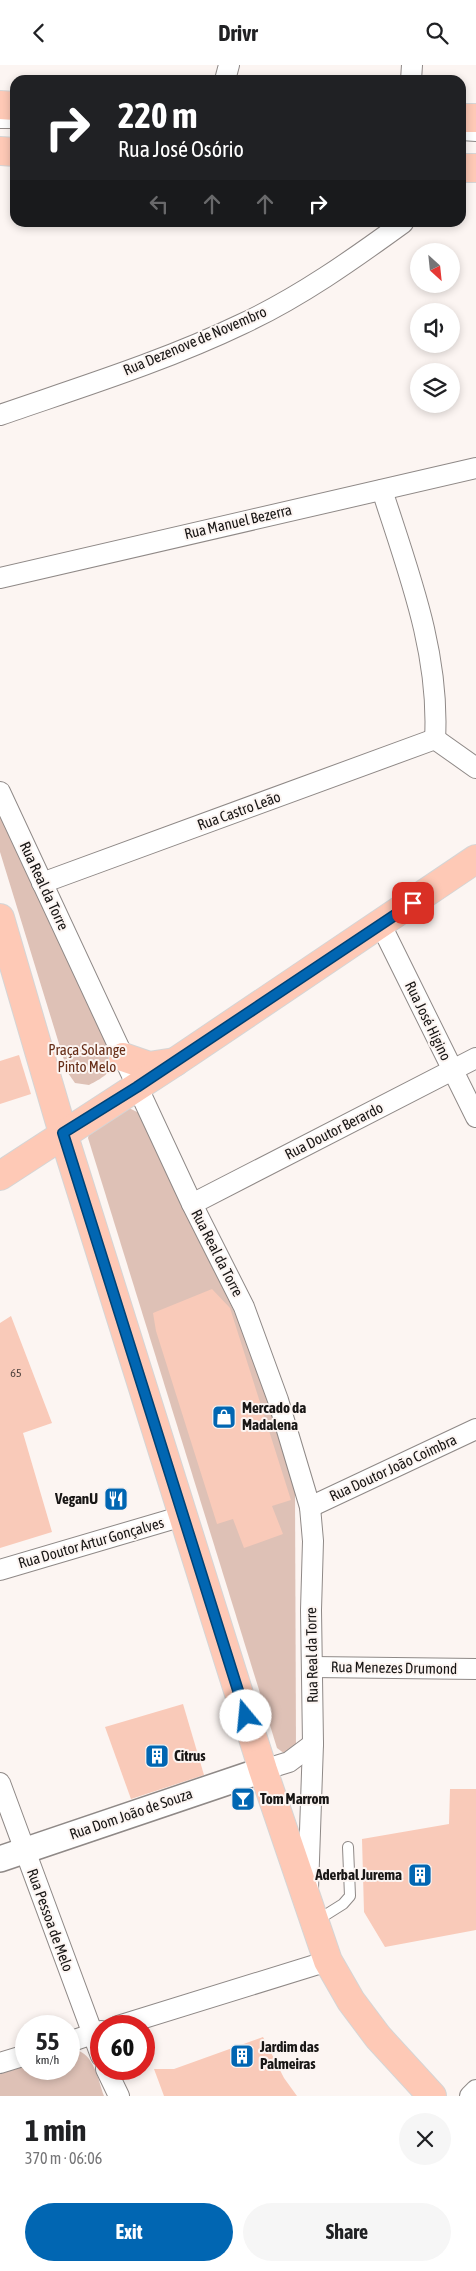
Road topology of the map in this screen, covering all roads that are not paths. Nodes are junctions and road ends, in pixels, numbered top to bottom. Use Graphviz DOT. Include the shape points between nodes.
graph roads {
  1 [pos="0,142"];
  2 [pos="9,148"];
  3 [pos="396,227"];
  4 [pos="0,415"];
  5 [pos="476,468"];
  6 [pos="382,490"];
  7 [pos="0,578"];
  8 [pos="435,739"];
  9 [pos="476,767"];
  10 [pos="0,792"];
  11 [pos="476,859"];
  12 [pos="42,883"];
  13 [pos="0,918"];
  14 [pos="381,925"];
  15 [pos="123,1057"];
  16 [pos="476,1058"];
  17 [pos="175,1062"];
  18 [pos="452,1070"];
  19 [pos="137,1087"];
  20 [pos="476,1117"];
  21 [pos="63,1133"];
  22 [pos="0,1175"];
  23 [pos="192,1203"];
  24 [pos="476,1429"];
  25 [pos="310,1507"];
  26 [pos="183,1516"];
  27 [pos="0,1570"];
  28 [pos="313,1667"];
  29 [pos="476,1669"];
  30 [pos="313,1744"];
  31 [pos="263,1770"];
  32 [pos="0,1783"];
  33 [pos="348,1847"];
  34 [pos="24,1851"];
  35 [pos="0,1859"];
  36 [pos="312,1911"];
  37 [pos="328,1961"];
  38 [pos="154,2015"];
  39 [pos="90,2016"];
  40 [pos="15,2058"];
  41 [pos="0,2063"];
  42 [pos="111,2080"];
  43 [pos="476,2090"];
  44 [pos="119,2096"];
  45 [pos="432,2096"];
  46 [pos="470,2096"];
  1 -- 2 [label="lane"];
  3 -- 4 [label="street, Rua Dezenove de Novembro" via="328,276 242,325"];
  5 -- 6 [label="street, Rua Manuel Bezerra"];
  6 -- 7 [label="street, Rua Manuel Bezerra"];
  6 -- 8 [label="street" via="416,594 432,661 437,711"];
  8 -- 9 [label="street"];
  8 -- 12 [label="street, Rua Castro Leão"];
  10 -- 12 [label="street, Rua Real da Torre"];
  11 -- 14 [label="main road"];
  12 -- 15 [label="street, Rua Real da Torre"];
  13 -- 21 [label="main road, Rua Real da Torre"];
  14 -- 17 [label="main road"];
  14 -- 18 [label="street, Rua José Higino"];
  15 -- 17 [label="main road" via="149,1067"];
  15 -- 19 [label="street, Rua Real da Torre"];
  16 -- 18 [label="street, Rua Doutor Berardo"];
  17 -- 19 [label="main road"];
  18 -- 20 [label="street, Rua José Higino"];
  18 -- 23 [label="street, Rua Doutor Berardo"];
  19 -- 21 [label="main road"];
  19 -- 23 [label="street, Rua Real da Torre"];
  21 -- 22 [label="main road"];
  21 -- 26 [label="main road, Rua Real da Torre"];
  23 -- 25 [label="street, Rua Real da Torre" via="244,1307 278,1400"];
  24 -- 25 [label="street, Rua Doutor João Coimbra"];
  25 -- 28 [label="street, Rua Real da Torre"];
  26 -- 27 [label="street, Rua Doutor Artur Gonçalves"];
  26 -- 31 [label="main road, Rua Real da Torre"];
  28 -- 29 [label="street, Rua Menezes Drumond"];
  28 -- 30 [label="street, Rua Real da Torre"];
  30 -- 31 [label="street" via="289,1762"];
  30 -- 36 [label="street, Rua Real da Torre"];
  31 -- 34 [label="street, Rua Dom João de Souza"];
  31 -- 36 [label="main road, Rua Real da Torre"];
  32 -- 34 [label="street, Rua Pessoa de Melo"];
  33 -- 36 [label="lane" via="350,1896 343,1904"];
  34 -- 35 [label="street, Rua Dom João de Souza"];
  34 -- 39 [label="street, Rua Pessoa de Melo"];
  36 -- 37 [label="main road, Rua Real da Torre"];
  37 -- 38 [label="street"];
  37 -- 45 [label="main road, Rua Real da Torre" via="351,2001 378,2037"];
  40 -- 41 [label="street"];
  42 -- 44 [label="street"];
  43 -- 46 [label="street"];
}
